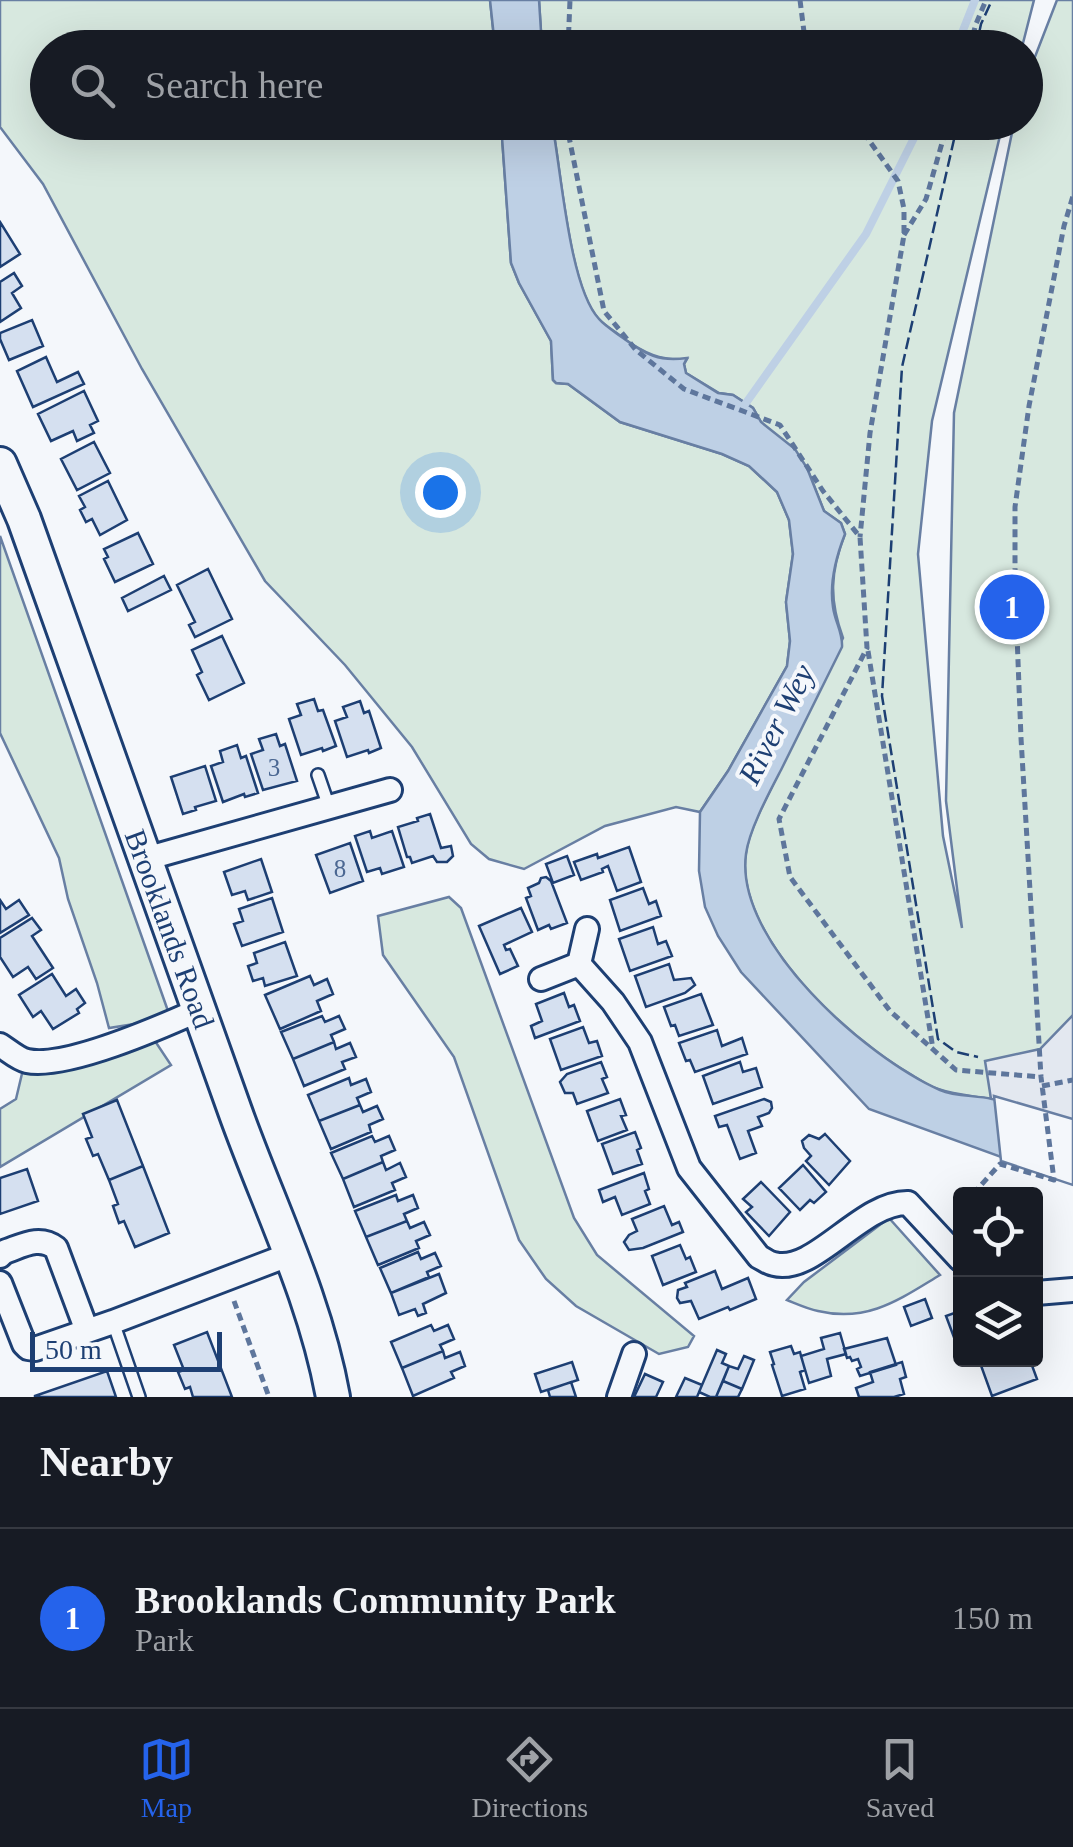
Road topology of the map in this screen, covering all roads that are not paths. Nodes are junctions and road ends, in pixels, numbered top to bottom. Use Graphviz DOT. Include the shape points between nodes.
graph roads {
  1 [pos="0,464"];
  2 [pos="318,775"];
  3 [pos="390,790"];
  4 [pos="329,807"];
  5 [pos="145,859"];
  6 [pos="587,929"];
  7 [pos="579,964"];
  8 [pos="541,980"];
  9 [pos="199,1010"];
  10 [pos="0,1045"];
  11 [pos="953,1250"];
  12 [pos="291,1254"];
  13 [pos="0,1256"];
  14 [pos="0,1284"];
  15 [pos="1073,1290"];
  16 [pos="1043,1292"];
  17 [pos="113,1322"];
  18 [pos="88,1331"];
  19 [pos="634,1354"];
  20 [pos="139,1397"];
  21 [pos="333,1397"];
  22 [pos="618,1397"];
  1 -- 5 [label="main road, Brooklands Road"];
  2 -- 4 [label="lane"];
  3 -- 4 [label="street"];
  4 -- 5 [label="street"];
  5 -- 9 [label="main road, Brooklands Road"];
  6 -- 7 [label="street"];
  7 -- 8 [label="street"];
  7 -- 11 [label="street" via="640,1042 689,1168 760,1257 790,1265 894,1202 908,1203"];
  9 -- 10 [label="street" via="64,1060 25,1061"];
  9 -- 12 [label="main road, Brooklands Road"];
  12 -- 17 [label="street"];
  12 -- 21 [label="main road, Brooklands Road"];
  13 -- 18 [label="street" via="39,1240 56,1248"];
  14 -- 18 [label="street" via="28,1348"];
  15 -- 16 [label="street"];
  17 -- 18 [label="street"];
  17 -- 20 [label="lane"];
  19 -- 22 [label="street"];
}
